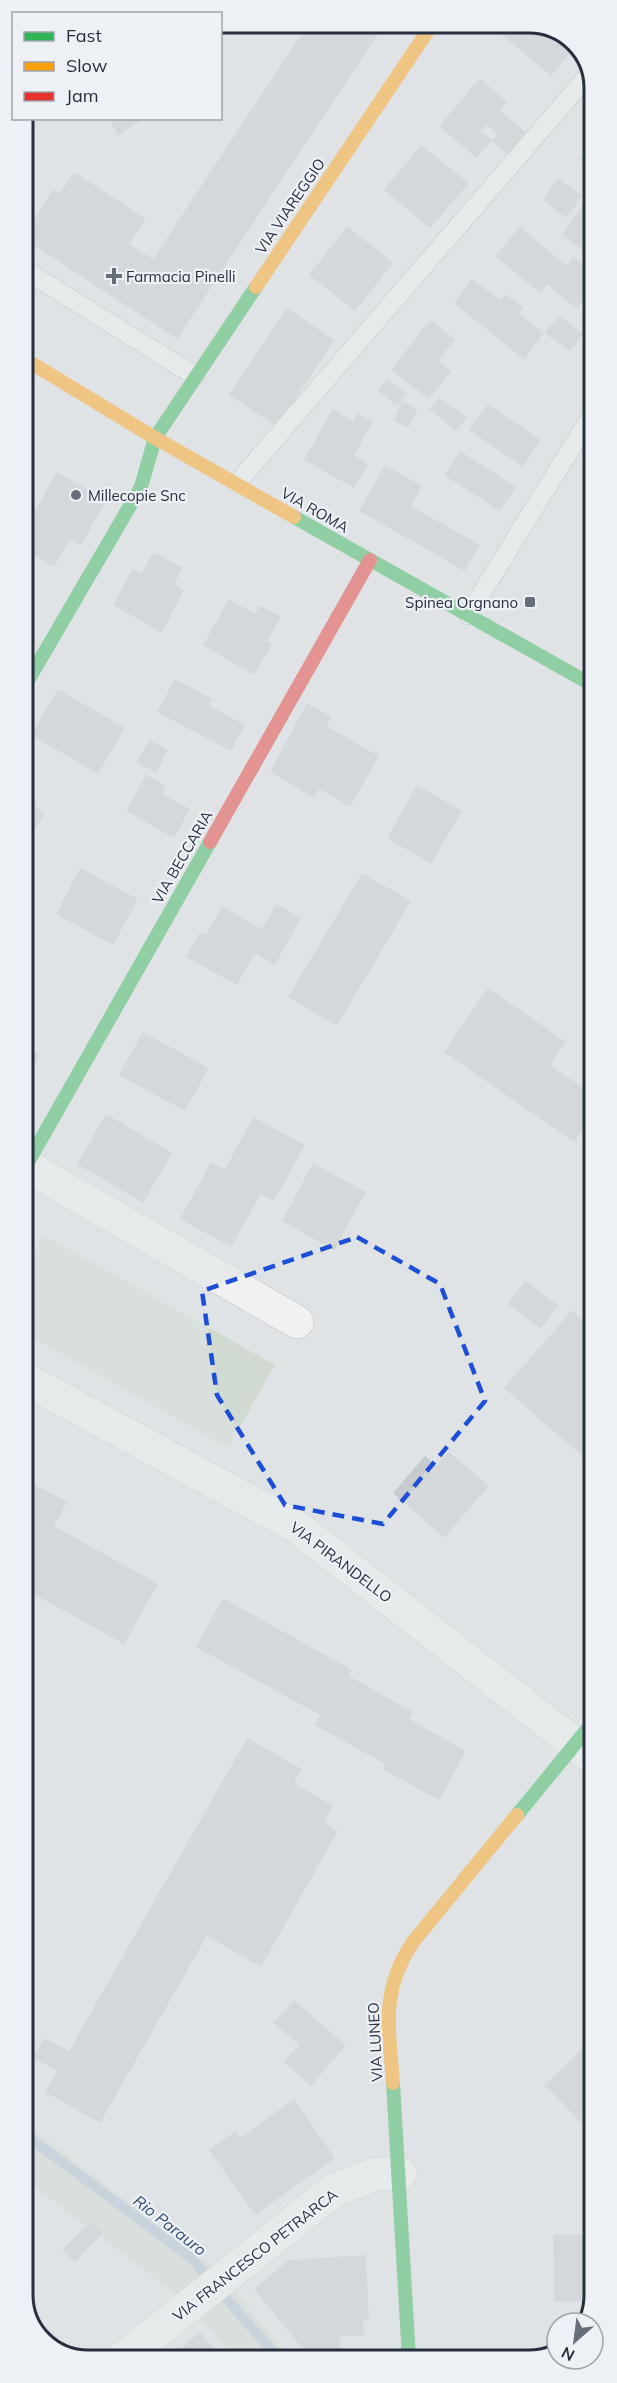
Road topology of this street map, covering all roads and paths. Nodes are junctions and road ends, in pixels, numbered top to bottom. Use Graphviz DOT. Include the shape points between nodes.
graph roads {
  1 [pos="426,33"];
  2 [pos="583,81"];
  3 [pos="33,275"];
  4 [pos="33,364"];
  5 [pos="195,376"];
  6 [pos="584,429"];
  7 [pos="154,438"];
  8 [pos="236,484"];
  9 [pos="370,560"];
  10 [pos="468,615"];
  11 [pos="33,672"];
  12 [pos="584,680"];
  13 [pos="33,1153"];
  14 [pos="33,1174"];
  15 [pos="297,1322"];
  16 [pos="33,1383"];
  17 [pos="584,1738"];
  18 [pos="584,1746"];
  19 [pos="400,2174"];
  20 [pos="134,2350"];
  21 [pos="409,2350"];
  1 -- 5 [label="street, VIA VIAREGGIO"];
  2 -- 8 [label="lane"];
  3 -- 5 [label="lane"];
  4 -- 7 [label="street, VIA ROMA"];
  5 -- 7 [label="street, VIA VIAREGGIO"];
  6 -- 10 [label="lane"];
  7 -- 8 [label="street, VIA ROMA"];
  7 -- 11 [label="street, VIA VIAREGGIO" via="141,487"];
  8 -- 9 [label="street, VIA ROMA"];
  9 -- 10 [label="street, VIA ROMA"];
  9 -- 13 [label="street, VIA BECCARIA"];
  10 -- 12 [label="street, VIA ROMA"];
  14 -- 15 [label="street"];
  16 -- 17 [label="street, VIA PIRANDELLO" via="297,1527"];
  18 -- 19 [label="street, VIA LUNEO" via="414,1942 396,1971 388,2006"];
  19 -- 20 [label="street, VIA FRANCESCO PETRARCA" via="376,2174 334,2190"];
  19 -- 21 [label="street, VIA LUNEO"];
}
